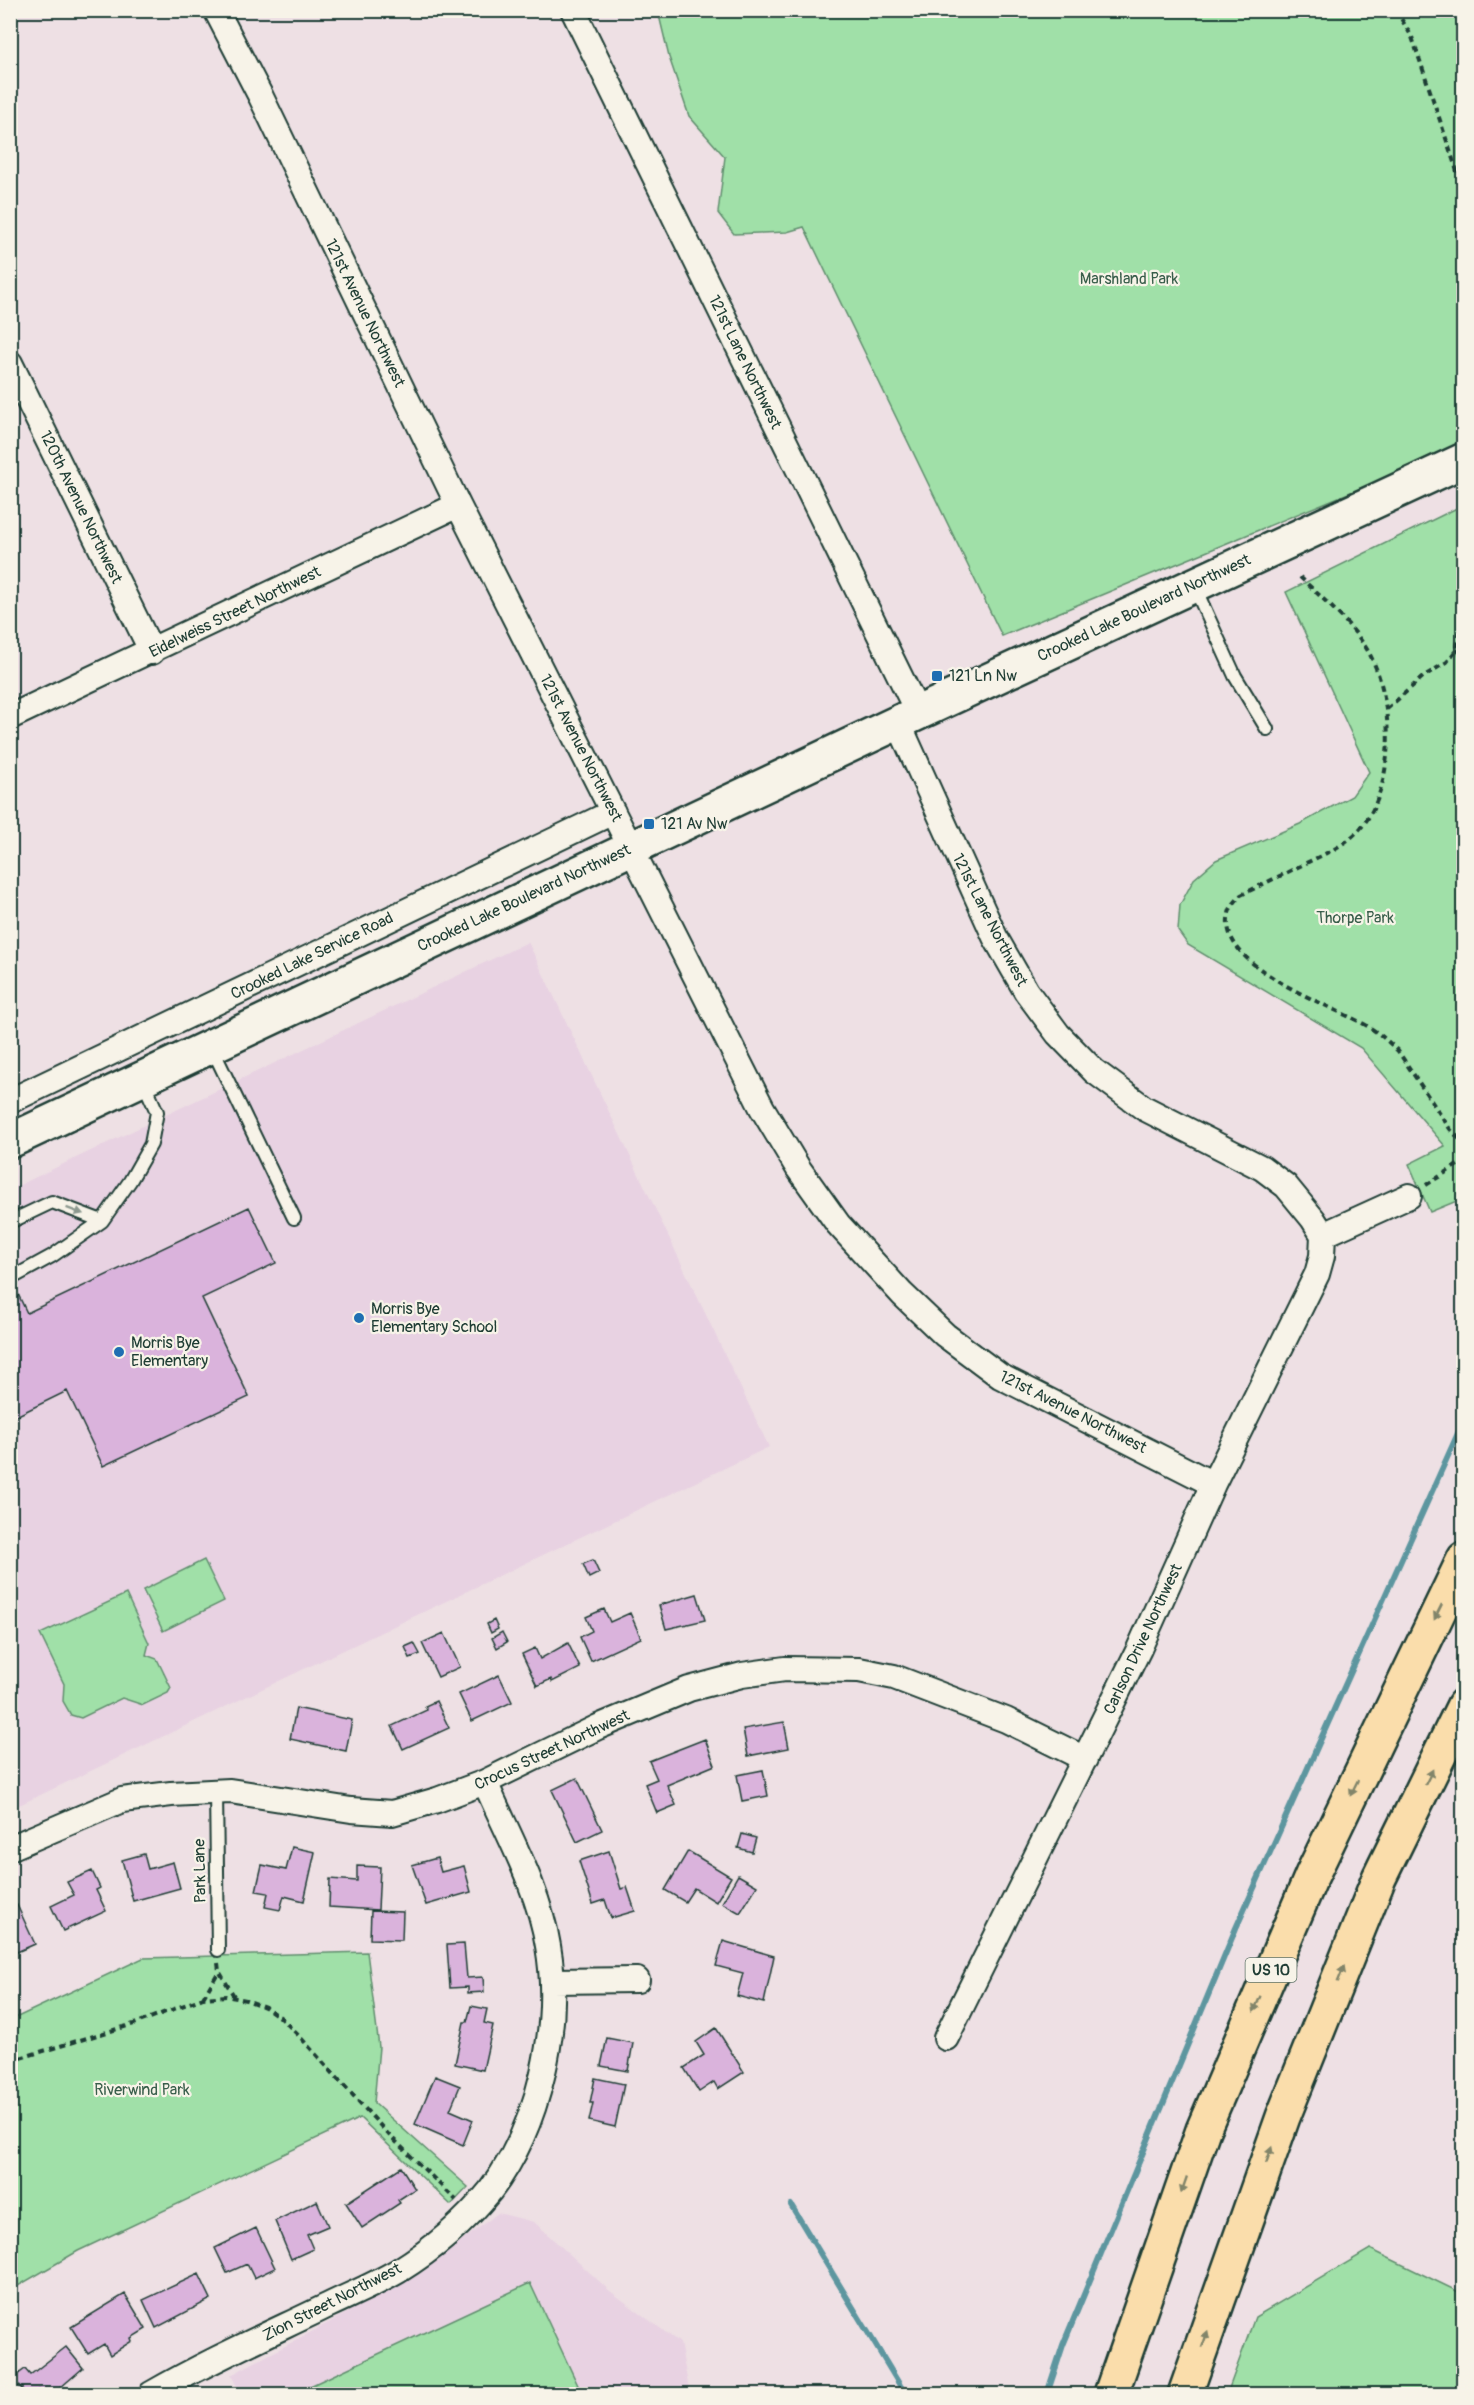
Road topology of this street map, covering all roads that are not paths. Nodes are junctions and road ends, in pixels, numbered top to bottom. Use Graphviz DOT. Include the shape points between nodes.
graph roads {
  1 [pos="216,10"];
  2 [pos="573,10"];
  3 [pos="10,363"];
  4 [pos="1464,460"];
  5 [pos="458,505"];
  6 [pos="1193,585"];
  7 [pos="152,652"];
  8 [pos="10,717"];
  9 [pos="908,717"];
  10 [pos="1268,729"];
  11 [pos="613,812"];
  12 [pos="631,848"];
  13 [pos="211,1046"];
  14 [pos="142,1079"];
  15 [pos="10,1101"];
  16 [pos="10,1141"];
  17 [pos="1409,1196"];
  18 [pos="294,1218"];
  19 [pos="102,1221"];
  20 [pos="10,1222"];
  21 [pos="1323,1236"];
  22 [pos="10,1279"];
  23 [pos="1213,1484"];
  24 [pos="1464,1559"];
  25 [pos="1464,1705"];
  26 [pos="1085,1759"];
  27 [pos="485,1782"];
  28 [pos="216,1791"];
  29 [pos="10,1848"];
  30 [pos="218,1950"];
  31 [pos="637,1980"];
  32 [pos="552,1981"];
  33 [pos="946,2038"];
  34 [pos="151,2394"];
  35 [pos="1111,2394"];
  36 [pos="1185,2394"];
  1 -- 5 [label="street, 121st Avenue Northwest"];
  2 -- 9 [label="street, 121st Lane Northwest"];
  3 -- 7 [label="street, 120th Avenue Northwest"];
  4 -- 6 [label="street, Crooked Lake Boulevard Northwest"];
  5 -- 7 [label="street, Eidelweiss Street Northwest"];
  5 -- 11 [label="street, 121st Avenue Northwest"];
  6 -- 9 [label="street, Crooked Lake Boulevard Northwest"];
  6 -- 10 [label="lane" via="1235,676"];
  7 -- 8 [label="street, Eidelweiss Street Northwest"];
  9 -- 12 [label="street, Crooked Lake Boulevard Northwest"];
  9 -- 21 [label="street, 121st Lane Northwest" via="995,937 1026,991 1058,1034 1094,1071 1144,1108 1262,1168 1286,1186"];
  11 -- 12 [label="street, 121st Avenue Northwest"];
  11 -- 15 [label="street, Crooked Lake Service Road"];
  12 -- 13 [label="street, Crooked Lake Boulevard Northwest"];
  12 -- 23 [label="street, 121st Avenue Northwest" via="762,1108 798,1168 838,1224 902,1294 945,1335 1000,1376"];
  13 -- 14 [label="street, Crooked Lake Boulevard Northwest"];
  13 -- 18 [label="lane"];
  14 -- 16 [label="street, Crooked Lake Boulevard Northwest"];
  14 -- 19 [label="lane" via="157,1112 151,1144"];
  17 -- 21 [label="street"];
  20 -- 19 [label="lane, one-way" via="52,1202"];
  19 -- 22 [label="lane"];
  21 -- 23 [label="street, Carlson Drive Northwest" via="1317,1274"];
  23 -- 26 [label="street, Carlson Drive Northwest"];
  24 -- 35 [label="highway, US 10, one-way" via="1312,1875 1203,2130"];
  36 -- 25 [label="highway, one-way" via="1282,2117 1380,1878"];
  26 -- 27 [label="street, Crocus Street Northwest" via="1006,1720 894,1677 859,1670 785,1669 689,1689 598,1727"];
  26 -- 33 [label="street, Carlson Drive Northwest"];
  27 -- 28 [label="street, Crocus Street Northwest" via="392,1813"];
  27 -- 32 [label="street, Zion Street Northwest" via="537,1903"];
  28 -- 29 [label="street, Crocus Street Northwest" via="123,1800"];
  28 -- 30 [label="lane, Park Lane"];
  31 -- 32 [label="street"];
  32 -- 34 [label="street, Zion Street Northwest" via="550,2040 532,2111 507,2165 470,2214 397,2271"];
}
